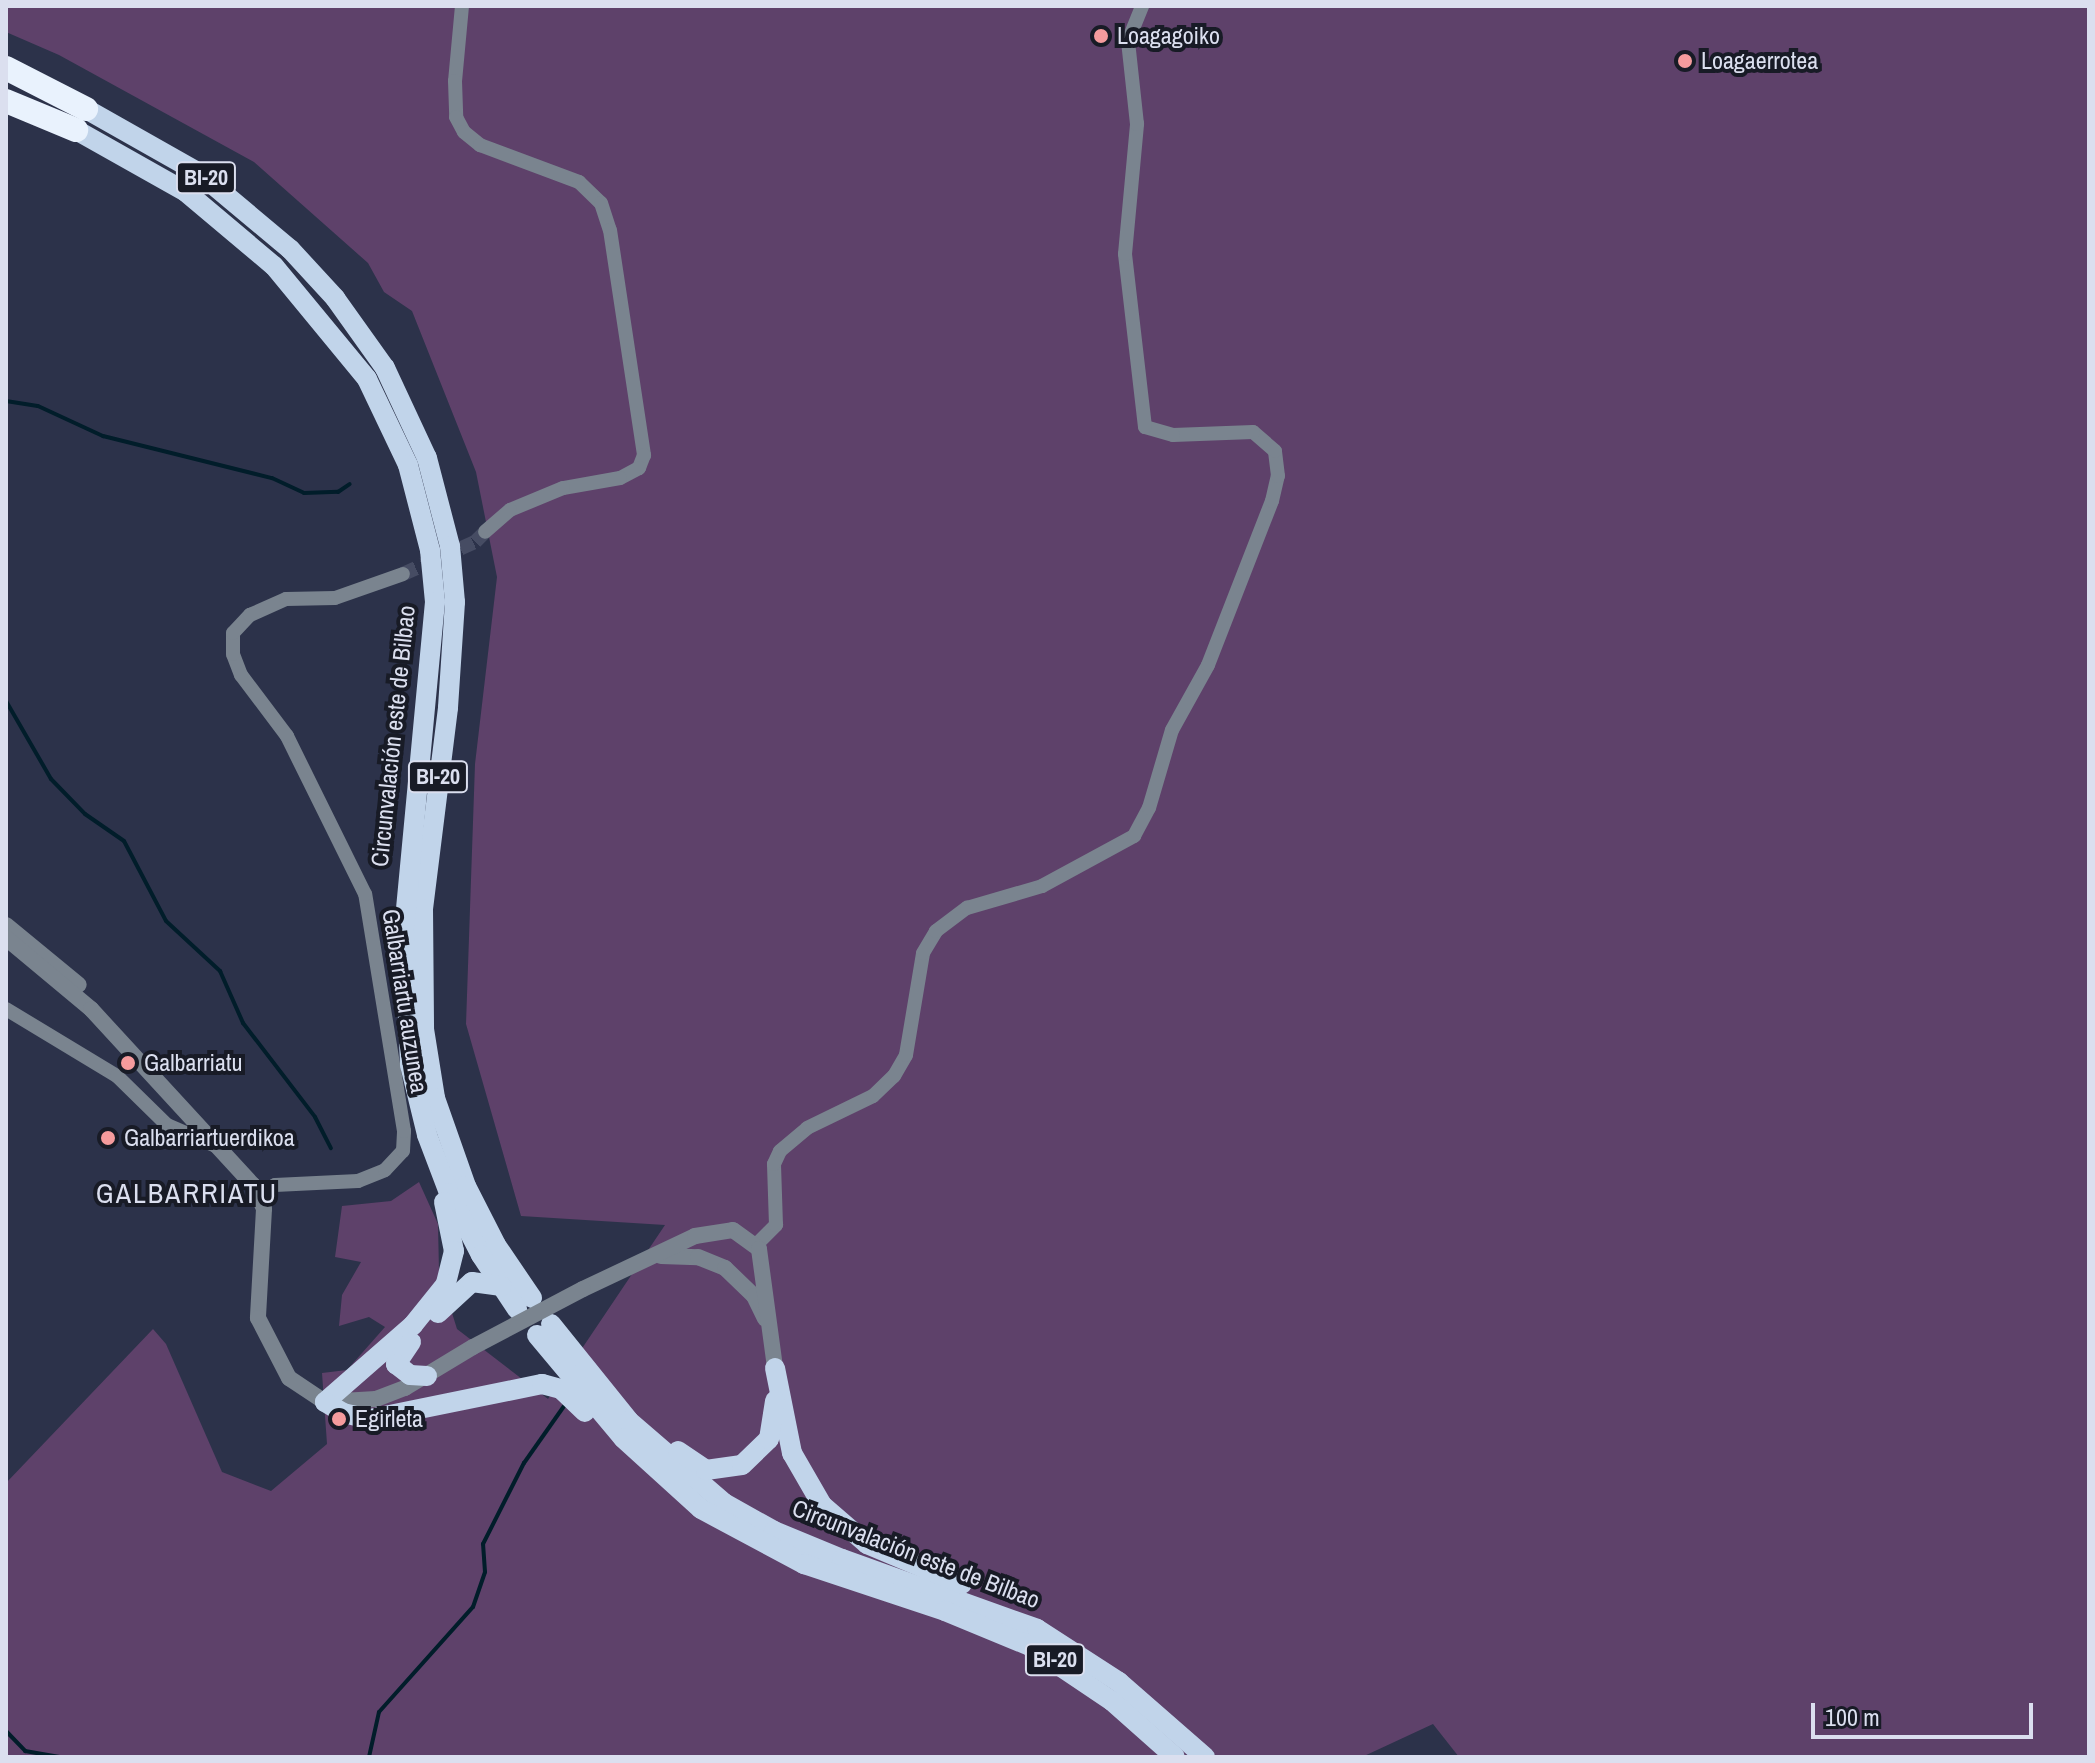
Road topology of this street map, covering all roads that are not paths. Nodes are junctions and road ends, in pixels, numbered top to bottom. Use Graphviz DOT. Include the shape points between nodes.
graph roads {
  1 [pos="462,6"];
  2 [pos="1142,6"];
  3 [pos="6,68"];
  4 [pos="6,84"];
  5 [pos="6,101"];
  6 [pos="6,113"];
  7 [pos="81,119"];
  8 [pos="485,532"];
  9 [pos="403,574"];
  10 [pos="6,925"];
  11 [pos="6,938"];
  12 [pos="6,1009"];
  13 [pos="179,1101"];
  14 [pos="222,1149"];
  15 [pos="433,1155"];
  16 [pos="259,1195"];
  17 [pos="755,1246"];
  18 [pos="646,1259"];
  19 [pos="502,1286"];
  20 [pos="771,1335"];
  21 [pos="775,1368"];
  22 [pos="427,1376"];
  23 [pos="325,1402"];
  24 [pos="629,1421"];
  25 [pos="678,1489"];
  26 [pos="1060,1642"];
  27 [pos="1175,1757"];
  28 [pos="1205,1757"];
  1 -- 8 [label="street" via="455,81 456,117 464,132 480,145 579,182 601,203 610,230 644,455 639,468 620,478 563,488 510,510"];
  2 -- 17 [label="street" via="1128,41 1137,124 1125,254 1145,427 1173,435 1253,432 1275,451 1278,476 1208,665 1172,730 1149,808 1134,836 1009,898 967,908 936,931 923,953 906,1055 894,1076 873,1096 807,1128 780,1151 774,1164 776,1225"];
  3 -- 7 [label="highway"];
  4 -- 7 [label="highway, Circunvalación este de Bilbao / BI-20"];
  5 -- 7 [label="highway, Circunvalación este de Bilbao / BI-20"];
  6 -- 7 [label="highway"];
  7 -- 15 [label="main road, Circunvalación este de Bilbao / BI-20" via="186,192 274,266 367,379 408,465 430,550 435,602 405,905 404,1006 410,1065"];
  7 -- 19 [label="main road, Circunvalación este de Bilbao / BI-20" via="199,173 300,259 385,368 427,458 450,546 455,602 448,708 424,895 424,1029 435,1098 455,1159 525,1304"];
  9 -- 16 [label="street, Galbarriartu auzunea" via="335,598 286,599 250,615 233,633 241,675 287,736 365,894 404,1131 403,1151 385,1170 358,1181 275,1185"];
  10 -- 13 [label="street" via="76,982"];
  11 -- 13 [label="street" via="91,1009"];
  12 -- 14 [label="street" via="117,1076 167,1125"];
  13 -- 14 [label="street"];
  14 -- 16 [label="street"];
  15 -- 19 [label="main road, Circunvalación este de Bilbao / BI-20" via="465,1226"];
  15 -- 23 [label="main road" via="454,1251 446,1284 413,1325"];
  16 -- 23 [label="street" via="264,1209 258,1318 289,1378"];
  17 -- 18 [label="street" via="733,1230 722,1229"];
  17 -- 20 [label="street" via="763,1267"];
  18 -- 20 [label="street" via="684,1255 725,1268 754,1296"];
  18 -- 22 [label="street, bridge"];
  19 -- 22 [label="main road" via="481,1280 463,1287 396,1358 400,1370"];
  20 -- 21 [label="street"];
  21 -- 24 [label="main road" via="769,1439 742,1465 706,1470 650,1428"];
  21 -- 26 [label="main road" via="801,1476 843,1526 867,1544 1047,1624"];
  22 -- 23 [label="street" via="376,1399"];
  23 -- 25 [label="main road" via="370,1419 542,1384 561,1389 633,1459"];
  24 -- 25 [label="main road, Circunvalación este de Bilbao / BI-20" via="544,1329 623,1438"];
  24 -- 26 [label="main road, Circunvalación este de Bilbao / BI-20" via="709,1492 774,1531 974,1603"];
  25 -- 27 [label="main road, Circunvalación este de Bilbao / BI-20" via="722,1522 779,1553 1030,1646 1112,1701"];
  26 -- 28 [label="main road, Circunvalación este de Bilbao / BI-20" via="1144,1702"];
}
